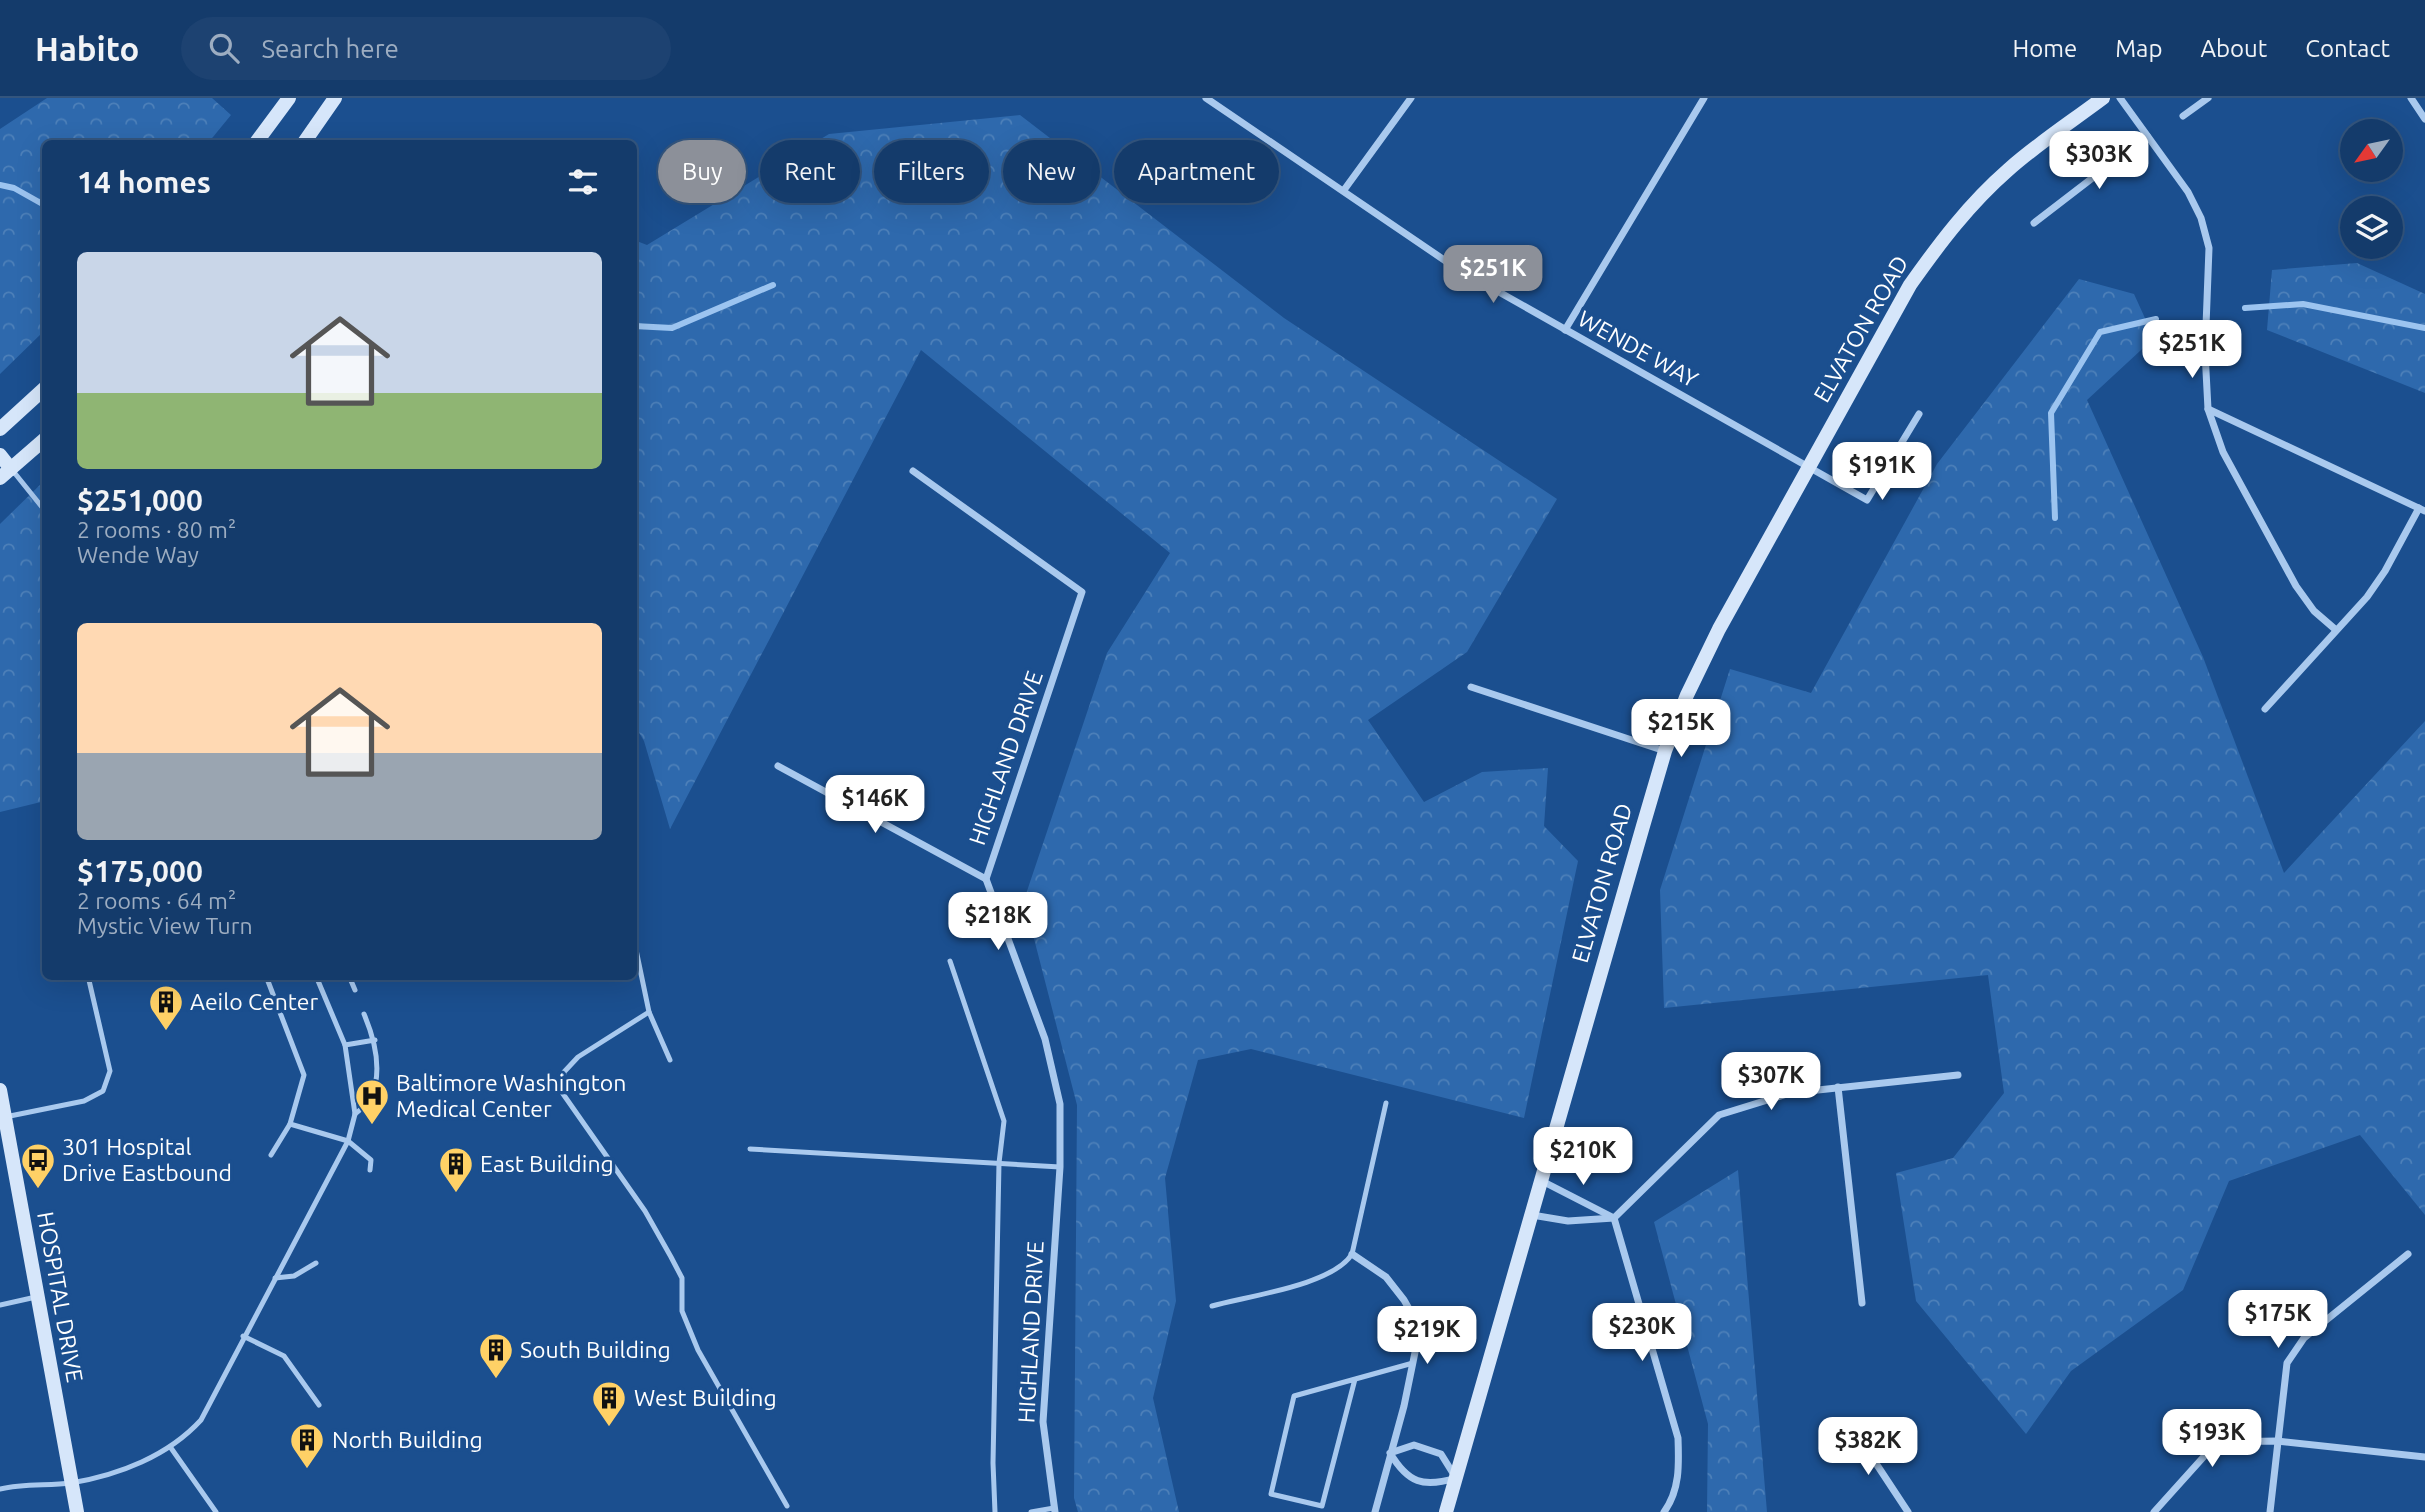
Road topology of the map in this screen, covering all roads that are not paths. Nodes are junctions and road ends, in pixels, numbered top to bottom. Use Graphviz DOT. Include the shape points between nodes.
graph roads {
  1 [pos="289,98"];
  2 [pos="335,98"];
  3 [pos="1206,98"];
  4 [pos="1410,98"];
  5 [pos="1704,98"];
  6 [pos="2103,98"];
  7 [pos="2120,98"];
  8 [pos="2208,98"];
  9 [pos="2412,98"];
  10 [pos="2183,116"];
  11 [pos="2425,118"];
  12 [pos="2147,136"];
  13 [pos="258,140"];
  14 [pos="306,140"];
  15 [pos="1344,190"];
  16 [pos="2034,223"];
  17 [pos="1565,330"];
  18 [pos="42,391"];
  19 [pos="2207,409"];
  20 [pos="1919,414"];
  21 [pos="0,429"];
  22 [pos="42,442"];
  23 [pos="0,455"];
  24 [pos="1808,467"];
  25 [pos="913,471"];
  26 [pos="6,473"];
  27 [pos="42,508"];
  28 [pos="2422,510"];
  29 [pos="2336,630"];
  30 [pos="1471,687"];
  31 [pos="2265,709"];
  32 [pos="1665,751"];
  33 [pos="778,766"];
  34 [pos="986,879"];
  35 [pos="637,954"];
  36 [pos="950,961"];
  37 [pos="89,980"];
  38 [pos="268,980"];
  39 [pos="318,980"];
  40 [pos="351,980"];
  41 [pos="355,990"];
  42 [pos="649,1012"];
  43 [pos="364,1014"];
  44 [pos="375,1040"];
  45 [pos="345,1045"];
  46 [pos="670,1060"];
  47 [pos="1958,1075"];
  48 [pos="1838,1087"];
  49 [pos="0,1090"];
  50 [pos="1386,1103"];
  51 [pos="355,1114"];
  52 [pos="3,1118"];
  53 [pos="290,1124"];
  54 [pos="348,1141"];
  55 [pos="750,1149"];
  56 [pos="271,1156"];
  57 [pos="999,1163"];
  58 [pos="1060,1167"];
  59 [pos="370,1170"];
  60 [pos="1540,1180"];
  61 [pos="1530,1215"];
  62 [pos="1614,1218"];
  63 [pos="1352,1254"];
  64 [pos="2409,1254"];
  65 [pos="316,1263"];
  66 [pos="275,1278"];
  67 [pos="36,1297"];
  68 [pos="1862,1303"];
  69 [pos="0,1305"];
  70 [pos="1212,1306"];
  71 [pos="243,1336"];
  72 [pos="1413,1363"];
  73 [pos="1355,1379"];
  74 [pos="319,1405"];
  75 [pos="1852,1427"];
  76 [pos="2277,1441"];
  77 [pos="171,1448"];
  78 [pos="1390,1453"];
  79 [pos="2425,1457"];
  80 [pos="1456,1478"];
  81 [pos="71,1482"];
  82 [pos="0,1489"];
  83 [pos="787,1506"];
  84 [pos="1054,1510"];
  85 [pos="77,1512"];
  86 [pos="216,1512"];
  87 [pos="995,1512"];
  88 [pos="1031,1512"];
  89 [pos="1376,1512"];
  90 [pos="1447,1512"];
  91 [pos="1664,1512"];
  92 [pos="1908,1512"];
  93 [pos="2154,1512"];
  94 [pos="2270,1512"];
  1 -- 13 [label="street"];
  2 -- 14 [label="street"];
  3 -- 15 [label="street, WENDE WAY"];
  4 -- 15 [label="street"];
  5 -- 17 [label="street"];
  6 -- 24 [label="street, ELVATON ROAD" via="2008,169 1941,241 1910,285"];
  7 -- 12 [label="street"];
  8 -- 10 [label="street"];
  9 -- 11 [label="street"];
  12 -- 16 [label="street"];
  12 -- 19 [label="street" via="2188,192 2210,247"];
  15 -- 17 [label="street, WENDE WAY" via="1453,266"];
  17 -- 24 [label="street, WENDE WAY"];
  18 -- 21 [label="street"];
  19 -- 28 [label="street"];
  19 -- 29 [label="street" via="2223,452 2295,586"];
  20 -- 24 [label="street, WENDE WAY" via="1867,500"];
  22 -- 26 [label="street"];
  23 -- 26 [label="street"];
  24 -- 32 [label="street, ELVATON ROAD" via="1719,629"];
  25 -- 34 [label="street, HIGHLAND DRIVE" via="1083,592"];
  26 -- 27 [label="lane"];
  28 -- 29 [label="street" via="2385,571"];
  29 -- 31 [label="street"];
  30 -- 32 [label="street"];
  32 -- 60 [label="street, ELVATON ROAD"];
  33 -- 34 [label="street"];
  34 -- 58 [label="street, HIGHLAND DRIVE" via="1045,1039 1060,1104"];
  35 -- 42 [label="lane"];
  36 -- 57 [label="lane" via="1004,1121"];
  37 -- 52 [label="lane" via="110,1071 103,1091 84,1101"];
  38 -- 53 [label="lane" via="304,1075"];
  39 -- 45 [label="lane"];
  40 -- 41 [label="lane"];
  42 -- 46 [label="lane"];
  42 -- 83 [label="lane" via="578,1057 564,1072 561,1091 645,1211 682,1278 682,1311 698,1350"];
  43 -- 44 [label="lane"];
  44 -- 45 [label="lane"];
  44 -- 51 [label="lane" via="377,1064 371,1099"];
  45 -- 51 [label="lane"];
  47 -- 48 [label="street"];
  48 -- 62 [label="street" via="1756,1101 1719,1115"];
  48 -- 68 [label="street"];
  49 -- 52 [label="street, HOSPITAL DRIVE"];
  50 -- 63 [label="lane"];
  51 -- 54 [label="lane"];
  52 -- 67 [label="street, HOSPITAL DRIVE"];
  53 -- 54 [label="lane"];
  53 -- 56 [label="lane"];
  54 -- 59 [label="lane" via="371,1160"];
  54 -- 66 [label="lane"];
  55 -- 57 [label="lane"];
  57 -- 58 [label="lane"];
  57 -- 87 [label="lane"];
  58 -- 84 [label="street, HIGHLAND DRIVE" via="1043,1422"];
  60 -- 61 [label="street, ELVATON ROAD"];
  60 -- 62 [label="street"];
  61 -- 62 [label="street" via="1568,1221"];
  61 -- 80 [label="street, ELVATON ROAD"];
  62 -- 91 [label="street" via="1678,1438 1679,1473 1672,1501"];
  63 -- 70 [label="lane" via="1346,1264 1328,1275"];
  63 -- 72 [label="street" via="1386,1277 1420,1328"];
  64 -- 76 [label="street" via="2304,1338 2287,1363"];
  65 -- 66 [label="lane" via="294,1276"];
  66 -- 71 [label="lane"];
  67 -- 69 [label="lane"];
  67 -- 81 [label="street, HOSPITAL DRIVE"];
  71 -- 74 [label="lane" via="284,1356"];
  71 -- 77 [label="lane" via="201,1420"];
  72 -- 73 [label="lane"];
  72 -- 78 [label="street"];
  73 -- 73 [label="lane" via="1322,1506 1271,1494 1294,1396"];
  75 -- 92 [label="street"];
  76 -- 79 [label="street"];
  76 -- 93 [label="street" via="2217,1442"];
  76 -- 94 [label="street"];
  77 -- 81 [label="lane"];
  77 -- 86 [label="lane"];
  78 -- 80 [label="street" via="1403,1474 1431,1485"];
  78 -- 80 [label="street" via="1414,1445 1441,1454"];
  78 -- 89 [label="street"];
  80 -- 90 [label="street, ELVATON ROAD"];
  81 -- 82 [label="lane"];
  81 -- 85 [label="street, HOSPITAL DRIVE"];
  84 -- 88 [label="lane"];
}
